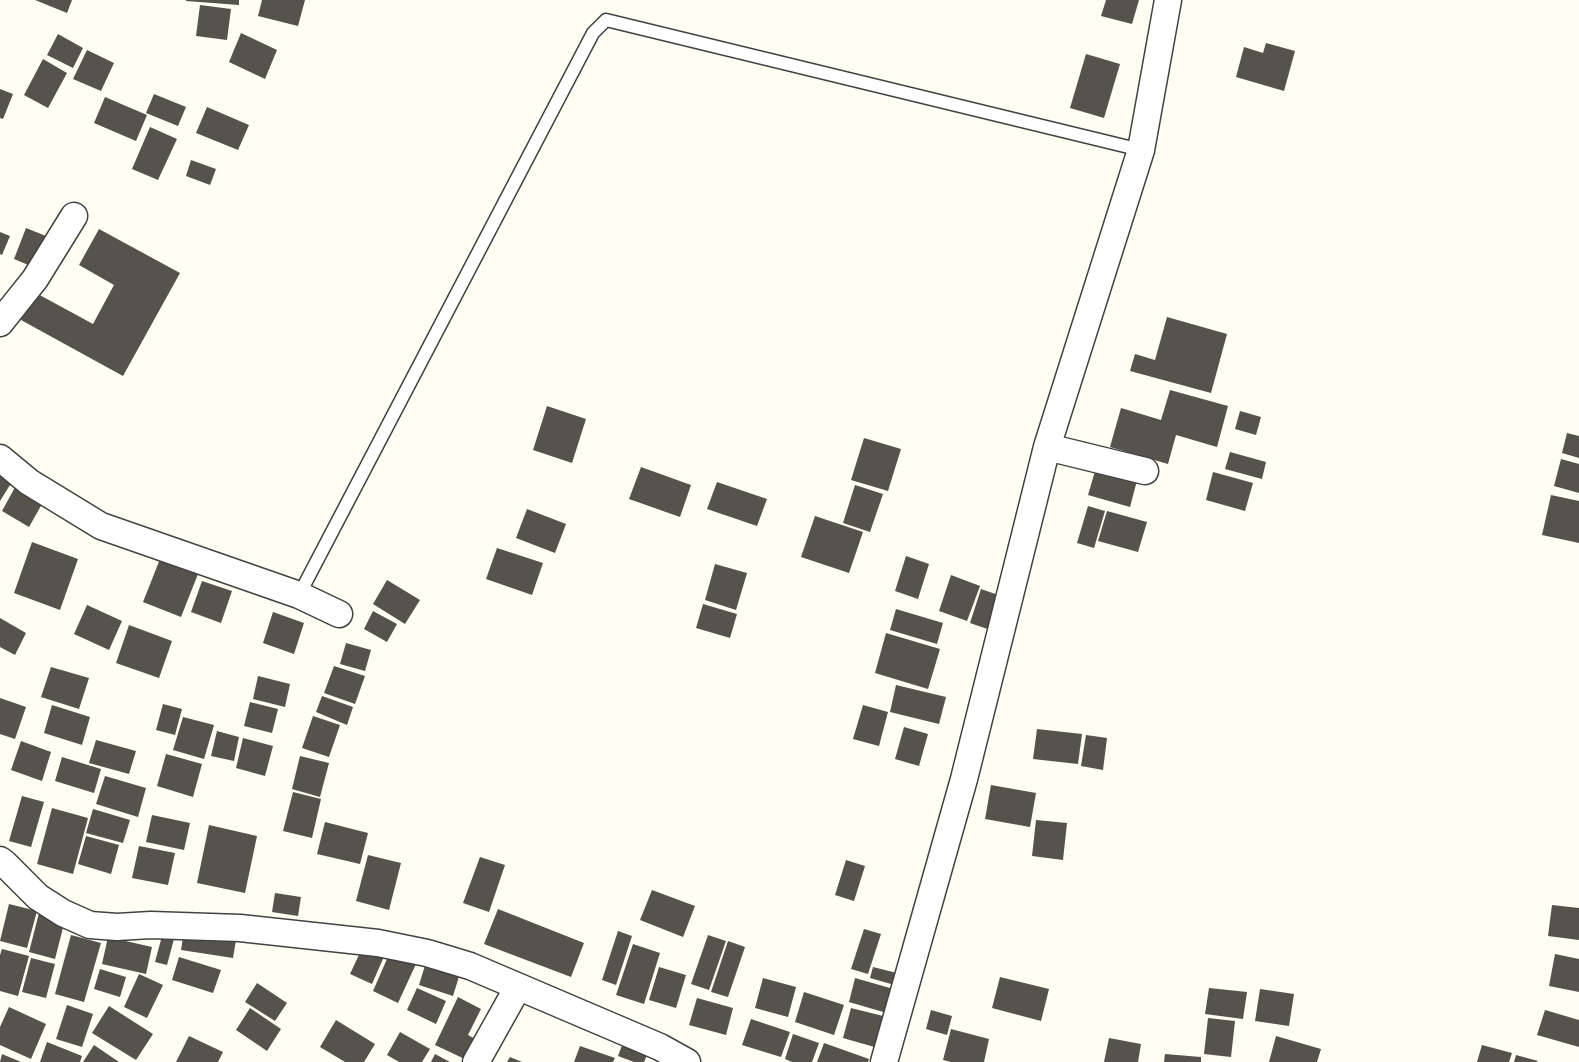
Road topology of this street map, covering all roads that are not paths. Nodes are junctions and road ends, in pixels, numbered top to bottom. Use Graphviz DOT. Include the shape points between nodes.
graph roads {
  1 [pos="1168,0"];
  2 [pos="1141,150"];
  3 [pos="74,216"];
  4 [pos="0,322"];
  5 [pos="1047,447"];
  6 [pos="0,458"];
  7 [pos="1145,471"];
  8 [pos="299,595"];
  9 [pos="340,614"];
  10 [pos="0,860"];
  11 [pos="518,988"];
  12 [pos="476,1062"];
  13 [pos="687,1062"];
  14 [pos="884,1062"];
  1 -- 2 [label="street"];
  2 -- 5 [label="street"];
  2 -- 8 [label="lane" via="606,20 593,33"];
  3 -- 4 [label="street" via="34,280"];
  5 -- 7 [label="street"];
  5 -- 14 [label="street" via="964,779"];
  6 -- 8 [label="street" via="29,482 101,526"];
  8 -- 9 [label="street"];
  10 -- 11 [label="street" via="38,897 90,925 240,928 378,943 427,953"];
  11 -- 12 [label="street"];
  11 -- 13 [label="street" via="660,1047"];
}
